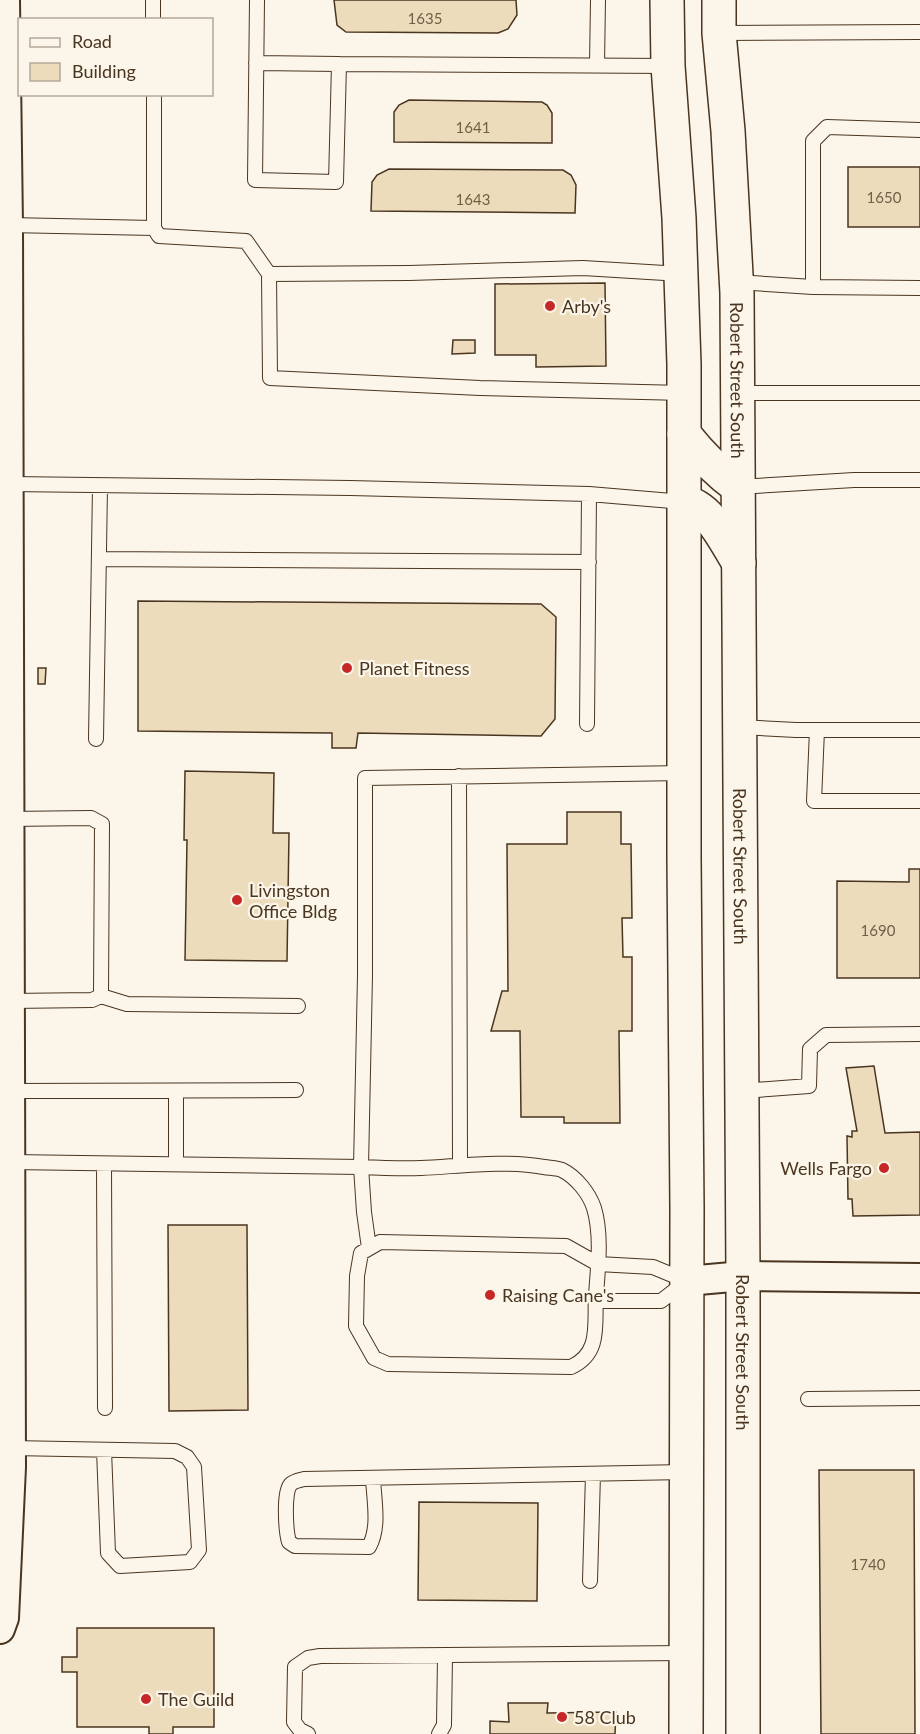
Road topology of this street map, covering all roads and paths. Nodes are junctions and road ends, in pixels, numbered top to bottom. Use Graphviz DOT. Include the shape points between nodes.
graph roads {
  1 [pos="5,0"];
  2 [pos="153,0"];
  3 [pos="257,0"];
  4 [pos="598,0"];
  5 [pos="668,0"];
  6 [pos="719,0"];
  7 [pos="153,18"];
  8 [pos="920,32"];
  9 [pos="719,33"];
  10 [pos="256,63"];
  11 [pos="339,64"];
  12 [pos="597,65"];
  13 [pos="668,66"];
  14 [pos="153,96"];
  15 [pos="920,130"];
  16 [pos="8,225"];
  17 [pos="154,228"];
  18 [pos="269,274"];
  19 [pos="681,274"];
  20 [pos="736,282"];
  21 [pos="813,286"];
  22 [pos="920,288"];
  23 [pos="4,367"];
  24 [pos="684,393"];
  25 [pos="738,393"];
  26 [pos="920,393"];
  27 [pos="684,434"];
  28 [pos="920,480"];
  29 [pos="9,484"];
  30 [pos="100,487"];
  31 [pos="738,487"];
  32 [pos="589,494"];
  33 [pos="684,502"];
  34 [pos="99,559"];
  35 [pos="588,562"];
  36 [pos="739,563"];
  37 [pos="587,724"];
  38 [pos="740,727"];
  39 [pos="817,730"];
  40 [pos="920,730"];
  41 [pos="96,739"];
  42 [pos="684,773"];
  43 [pos="459,776"];
  44 [pos="920,801"];
  45 [pos="6,835"];
  46 [pos="5,888"];
  47 [pos="101,996"];
  48 [pos="10,1000"];
  49 [pos="298,1006"];
  50 [pos="920,1034"];
  51 [pos="296,1090"];
  52 [pos="10,1091"];
  53 [pos="176,1091"];
  54 [pos="742,1091"];
  55 [pos="11,1162"];
  56 [pos="104,1164"];
  57 [pos="176,1164"];
  58 [pos="460,1164"];
  59 [pos="361,1167"];
  60 [pos="369,1248"];
  61 [pos="598,1264"];
  62 [pos="743,1276"];
  63 [pos="920,1278"];
  64 [pos="687,1281"];
  65 [pos="596,1302"];
  66 [pos="920,1398"];
  67 [pos="808,1399"];
  68 [pos="105,1408"];
  69 [pos="104,1450"];
  70 [pos="8,1461"];
  71 [pos="686,1472"];
  72 [pos="593,1474"];
  73 [pos="373,1478"];
  74 [pos="590,1581"];
  75 [pos="0,1629"];
  76 [pos="687,1653"];
  77 [pos="445,1656"];
  78 [pos="308,1734"];
  79 [pos="439,1734"];
  80 [pos="686,1734"];
  81 [pos="743,1734"];
  1 -- 16 [label="street"];
  2 -- 7 [label="lane"];
  3 -- 10 [label="lane"];
  4 -- 12 [label="lane"];
  5 -- 13 [label="main road"];
  6 -- 9 [label="main road, Robert Street South"];
  8 -- 9 [label="lane"];
  9 -- 20 [label="main road, Robert Street South"];
  10 -- 11 [label="lane"];
  10 -- 11 [label="lane" via="255,180 336,182"];
  11 -- 12 [label="lane"];
  12 -- 13 [label="lane"];
  13 -- 19 [label="main road"];
  14 -- 17 [label="lane"];
  15 -- 21 [label="lane" via="827,128 813,141"];
  16 -- 17 [label="lane"];
  16 -- 23 [label="street"];
  17 -- 18 [label="lane" via="159,237 246,241"];
  18 -- 19 [label="lane" via="583,268"];
  18 -- 24 [label="lane" via="270,378"];
  19 -- 24 [label="main road"];
  20 -- 21 [label="lane"];
  20 -- 25 [label="main road, Robert Street South"];
  21 -- 22 [label="lane"];
  23 -- 29 [label="street"];
  24 -- 27 [label="main road"];
  25 -- 26 [label="lane"];
  25 -- 31 [label="main road, Robert Street South"];
  27 -- 31 [label="main road" via="702,456"];
  27 -- 33 [label="main road"];
  28 -- 31 [label="lane"];
  29 -- 30 [label="lane"];
  29 -- 45 [label="street"];
  30 -- 32 [label="lane"];
  30 -- 34 [label="lane"];
  31 -- 36 [label="main road, Robert Street South"];
  32 -- 33 [label="lane"];
  32 -- 35 [label="lane"];
  33 -- 36 [label="main road" via="702,510"];
  33 -- 42 [label="main road"];
  34 -- 35 [label="lane"];
  34 -- 41 [label="lane"];
  35 -- 37 [label="lane"];
  36 -- 38 [label="main road, Robert Street South"];
  38 -- 39 [label="lane"];
  38 -- 54 [label="main road, Robert Street South"];
  39 -- 40 [label="lane"];
  39 -- 44 [label="lane" via="813,801"];
  42 -- 43 [label="lane"];
  42 -- 64 [label="main road"];
  43 -- 58 [label="lane"];
  43 -- 59 [label="lane" via="365,778"];
  45 -- 46 [label="street"];
  45 -- 47 [label="lane" via="91,818 102,824"];
  46 -- 48 [label="street"];
  47 -- 48 [label="lane"];
  47 -- 49 [label="lane" via="127,1004"];
  48 -- 52 [label="street"];
  50 -- 54 [label="lane" via="826,1035 810,1048 809,1086"];
  51 -- 53 [label="lane"];
  52 -- 53 [label="lane"];
  52 -- 55 [label="street"];
  53 -- 57 [label="lane"];
  54 -- 62 [label="main road, Robert Street South"];
  55 -- 56 [label="lane"];
  55 -- 70 [label="street"];
  56 -- 57 [label="lane"];
  56 -- 68 [label="lane"];
  57 -- 59 [label="lane"];
  58 -- 59 [label="lane"];
  58 -- 61 [label="lane" via="528,1164 562,1170 584,1189 594,1208"];
  59 -- 60 [label="lane"];
  60 -- 61 [label="lane" via="380,1242 566,1246"];
  60 -- 65 [label="lane" via="361,1254 357,1276 356,1326 374,1358 388,1364 572,1367 588,1355 595,1338"];
  61 -- 64 [label="lane" via="653,1267"];
  61 -- 65 [label="lane"];
  62 -- 63 [label="street"];
  62 -- 64 [label="street"];
  62 -- 81 [label="main road, Robert Street South"];
  64 -- 65 [label="lane" via="661,1302"];
  64 -- 71 [label="main road"];
  66 -- 67 [label="lane"];
  69 -- 69 [label="lane" via="175,1451 187,1457 194,1467 198,1550 190,1562 120,1566 108,1553"];
  69 -- 70 [label="lane"];
  70 -- 75 [label="street" via="4,1618"];
  71 -- 72 [label="lane"];
  71 -- 76 [label="main road"];
  72 -- 73 [label="lane"];
  72 -- 74 [label="lane"];
  73 -- 73 [label="lane" via="292,1482 287,1489 289,1542 295,1546 369,1547 376,1528"];
  76 -- 77 [label="lane"];
  76 -- 80 [label="main road"];
  77 -- 78 [label="lane" via="308,1658 295,1666 294,1722"];
  77 -- 79 [label="lane" via="444,1725"];
}
